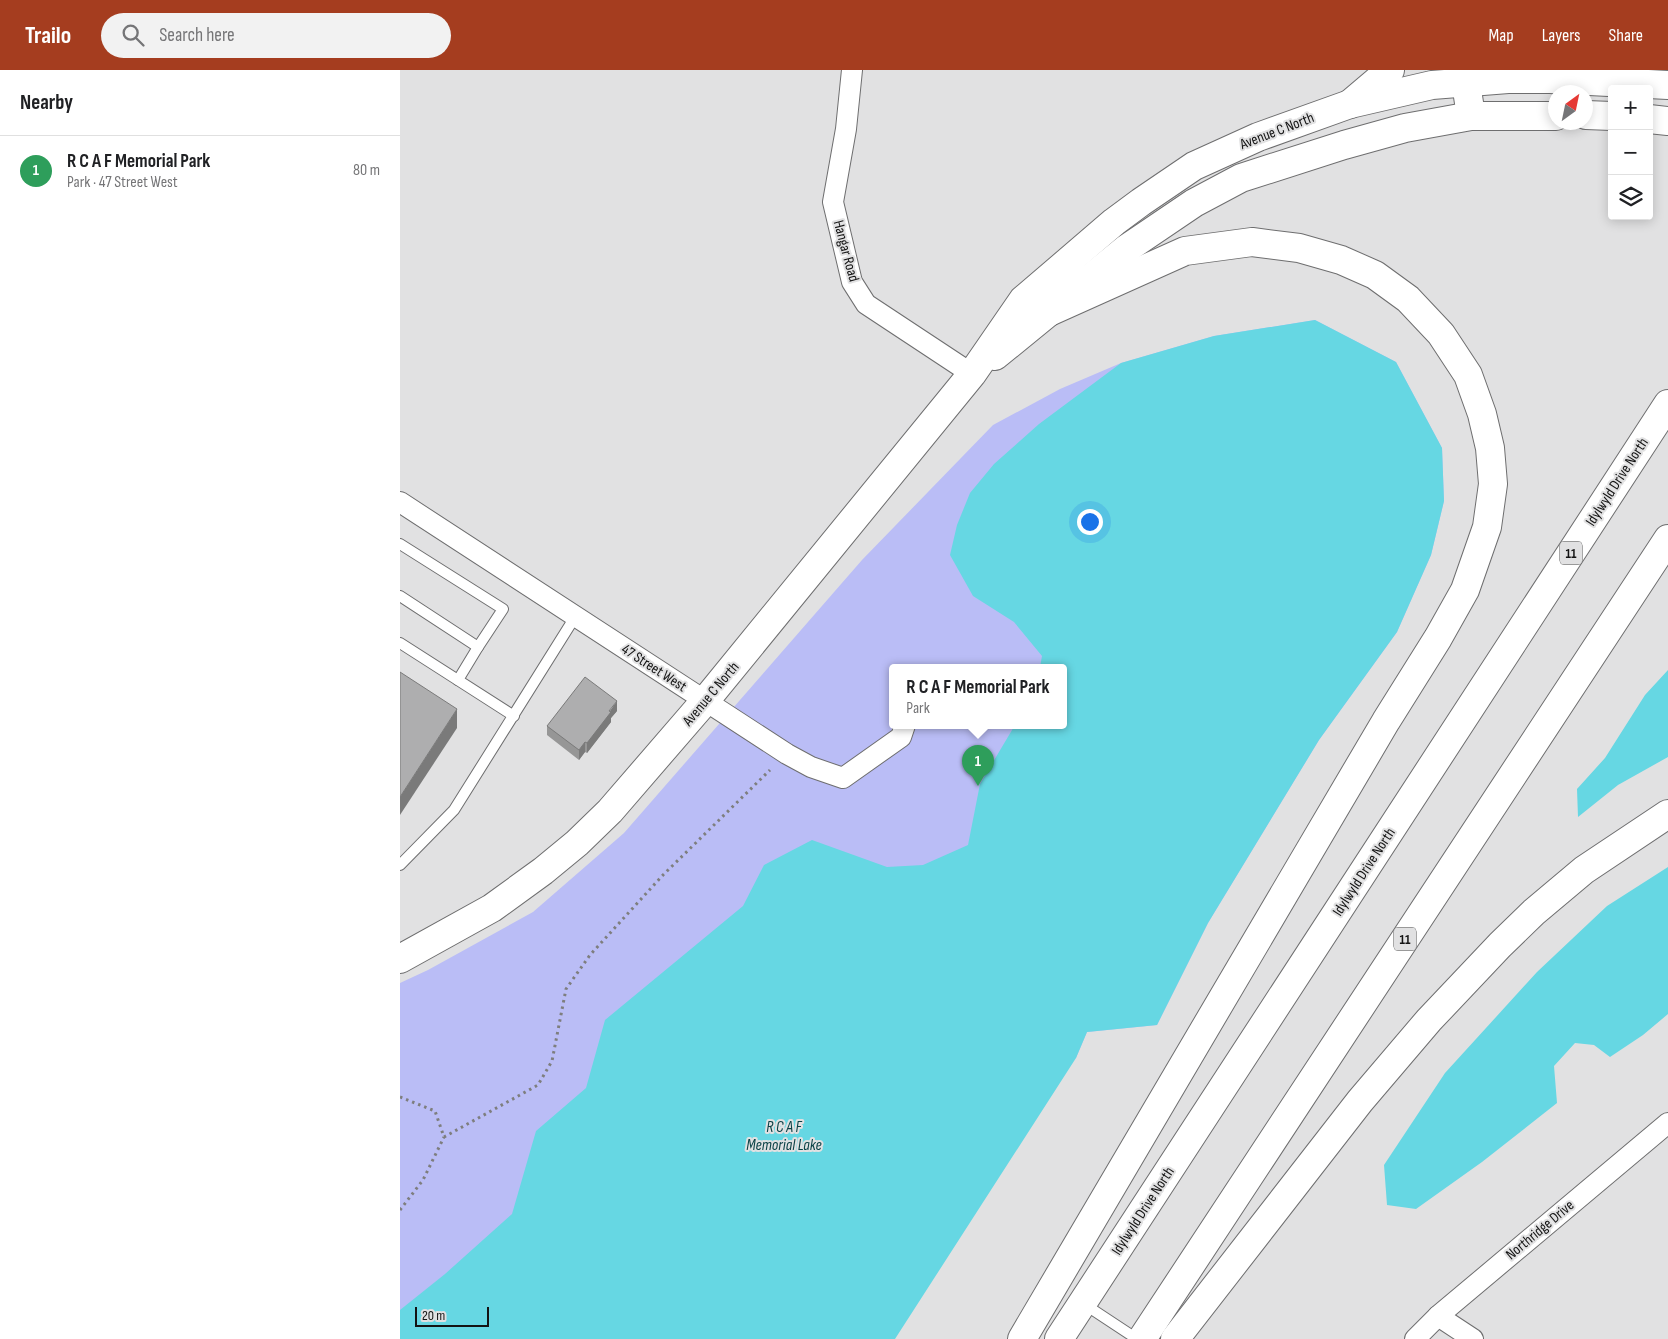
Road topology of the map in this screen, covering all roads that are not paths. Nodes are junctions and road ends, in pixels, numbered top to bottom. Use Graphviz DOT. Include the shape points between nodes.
graph roads {
  1 [pos="852,70"];
  2 [pos="1390,70"];
  3 [pos="1465,76"];
  4 [pos="1668,85"];
  5 [pos="1350,104"];
  6 [pos="1593,115"];
  7 [pos="1471,116"];
  8 [pos="1548,116"];
  9 [pos="1608,116"];
  10 [pos="1653,119"];
  11 [pos="1668,121"];
  12 [pos="1049,312"];
  13 [pos="972,374"];
  14 [pos="1668,404"];
  15 [pos="401,505"];
  16 [pos="1668,539"];
  17 [pos="400,544"];
  18 [pos="400,596"];
  19 [pos="575,617"];
  20 [pos="400,643"];
  21 [pos="478,647"];
  22 [pos="458,680"];
  23 [pos="705,701"];
  24 [pos="514,716"];
  25 [pos="904,729"];
  26 [pos="1668,814"];
  27 [pos="400,865"];
  28 [pos="400,958"];
  29 [pos="1668,1123"];
  30 [pos="1083,1304"];
  31 [pos="1438,1316"];
  32 [pos="1022,1339"];
  33 [pos="1059,1339"];
  34 [pos="1137,1339"];
  35 [pos="1142,1339"];
  36 [pos="1175,1339"];
  37 [pos="1415,1339"];
  38 [pos="1473,1339"];
  1 -- 13 [label="street, Hangar Road" via="833,202 852,282 866,304"];
  2 -- 5 [label="main road"];
  3 -- 4 [label="main road, Avenue C North"];
  3 -- 5 [label="main road, Avenue C North"];
  3 -- 7 [label="main road"];
  5 -- 13 [label="main road, Avenue C North" via="1258,137 1194,166 1134,207 1023,300"];
  6 -- 9 [label="main road"];
  7 -- 8 [label="main road, Avenue C North"];
  7 -- 12 [label="main road, Avenue C North" via="1375,135 1241,178 1194,203 1126,250"];
  10 -- 11 [label="main road"];
  12 -- 13 [label="main road, Avenue C North"];
  12 -- 32 [label="main road" via="1185,251 1252,242 1299,248 1341,260 1375,275 1408,299 1441,334 1468,375 1482,414 1490,448 1492,484 1486,527 1465,590"];
  13 -- 23 [label="main road, Avenue C North"];
  14 -- 30 [label="main road, Idylwyld Drive North / 11"];
  15 -- 19 [label="street, 47 Street West"];
  16 -- 35 [label="main road, 11"];
  17 -- 21 [label="lane" via="503,609"];
  18 -- 21 [label="lane"];
  19 -- 23 [label="street, 47 Street West"];
  19 -- 24 [label="lane"];
  20 -- 22 [label="lane"];
  21 -- 22 [label="lane"];
  22 -- 24 [label="lane"];
  23 -- 25 [label="street, 47 Street West" via="787,754 843,778 901,737"];
  23 -- 28 [label="main road, Avenue C North" via="610,812 543,871 492,908"];
  24 -- 27 [label="lane" via="454,810"];
  26 -- 36 [label="main road" via="1584,870 1500,945 1360,1101"];
  29 -- 31 [label="street, Northridge Drive"];
  30 -- 33 [label="main road, Idylwyld Drive North / 11"];
  30 -- 34 [label="lane"];
  31 -- 37 [label="street, Northridge Drive"];
  31 -- 38 [label="street"];
}
